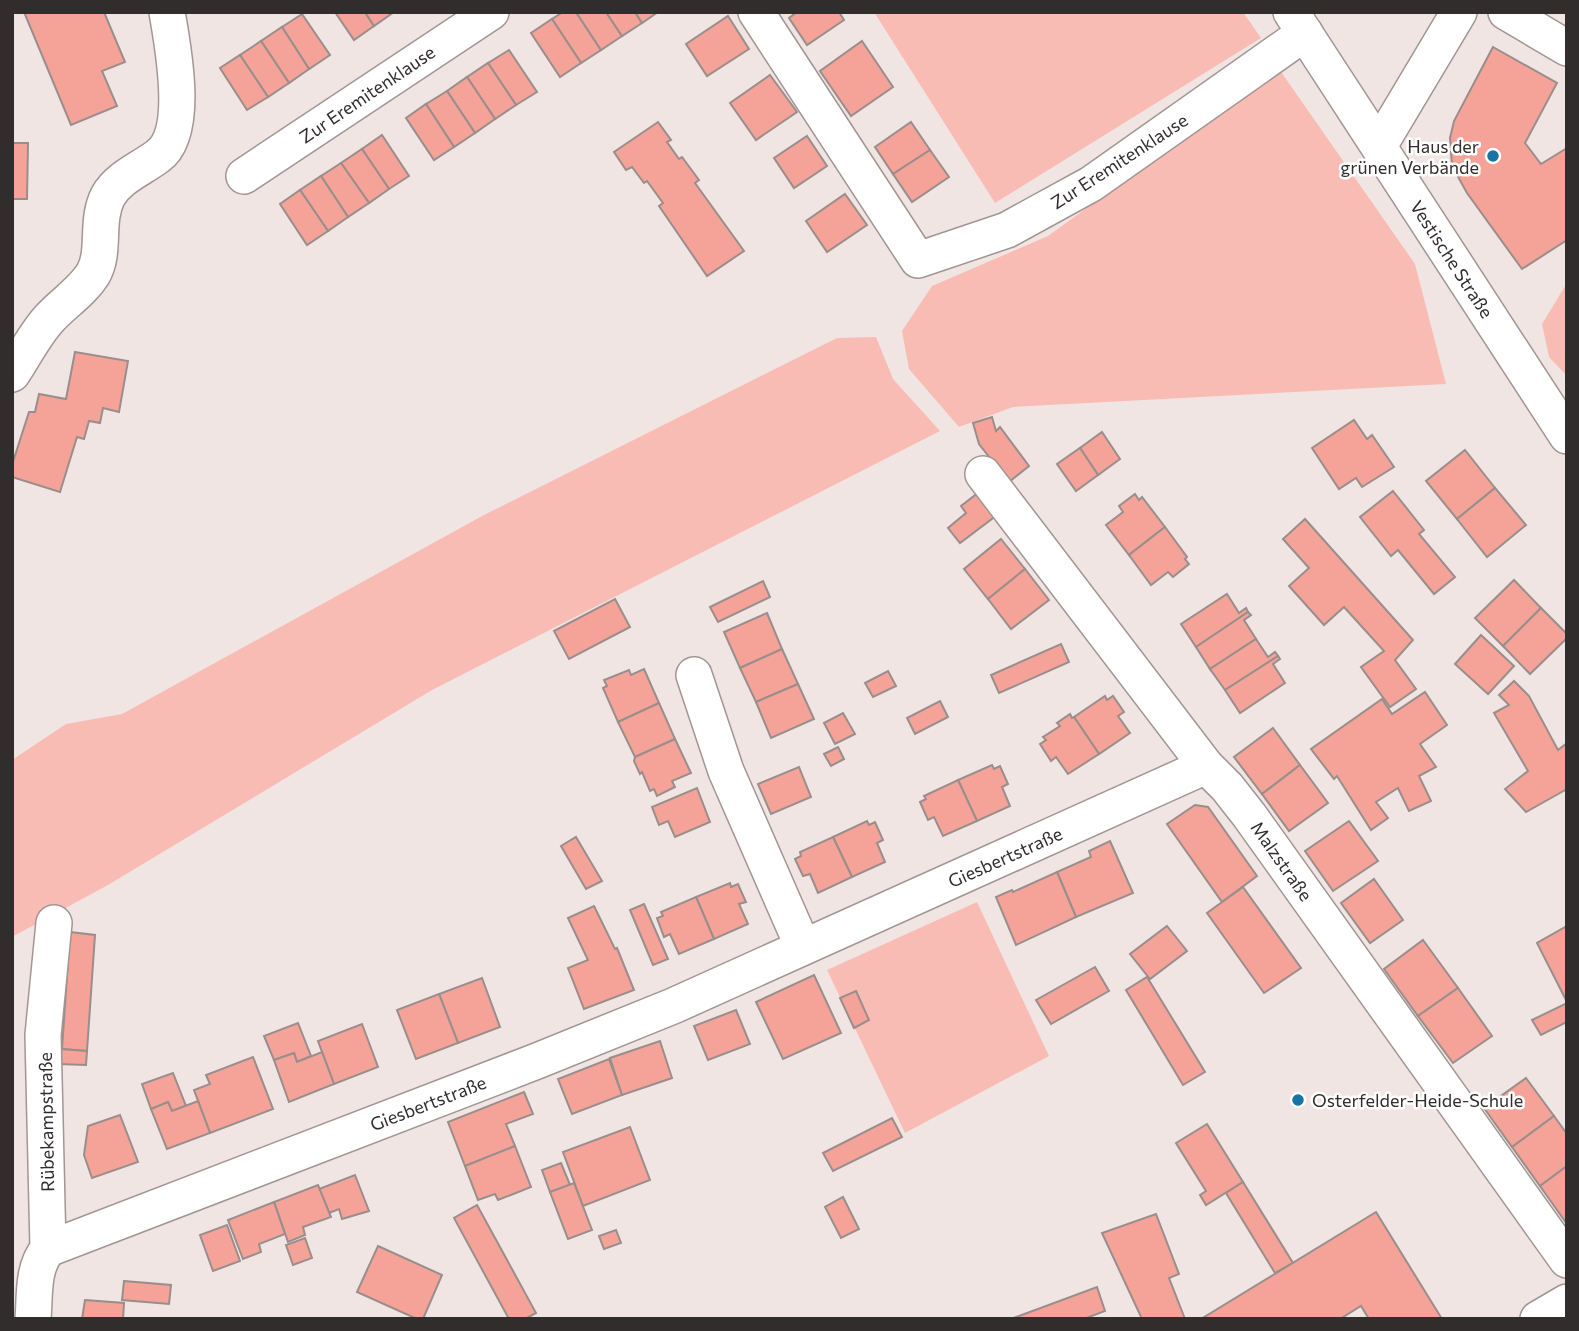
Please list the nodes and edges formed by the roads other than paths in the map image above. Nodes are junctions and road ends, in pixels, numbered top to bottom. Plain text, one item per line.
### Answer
1 (167, 12) edge
2 (491, 12) edge
3 (756, 12) edge
4 (1459, 12) edge
5 (1506, 12) edge
6 (1298, 23) edge
7 (1567, 48) edge
8 (1379, 146) junction
9 (244, 176) dead end
10 (12, 374) edge
11 (1567, 436) edge
12 (983, 474) dead end
13 (694, 675) dead end
14 (1206, 766) junction
15 (54, 923) dead end
16 (803, 947) junction
17 (48, 1249) junction
18 (1567, 1261) edge
19 (1567, 1301) edge
20 (33, 1319) edge
21 (1538, 1319) edge

1 - 10 street
2 - 9 street, Zur Eremitenklause
3 - 6 street, Zur Eremitenklause
4 - 8 street
5 - 7 street
6 - 8 street, Vestische Straße
8 - 11 street, Vestische Straße
12 - 14 street, Malzstraße
13 - 16 street
14 - 16 street, Giesbertstraße
14 - 18 street, Malzstraße
15 - 17 street, Rübekampstraße
16 - 17 street, Giesbertstraße
17 - 20 street, Rübekampstraße
19 - 21 street

